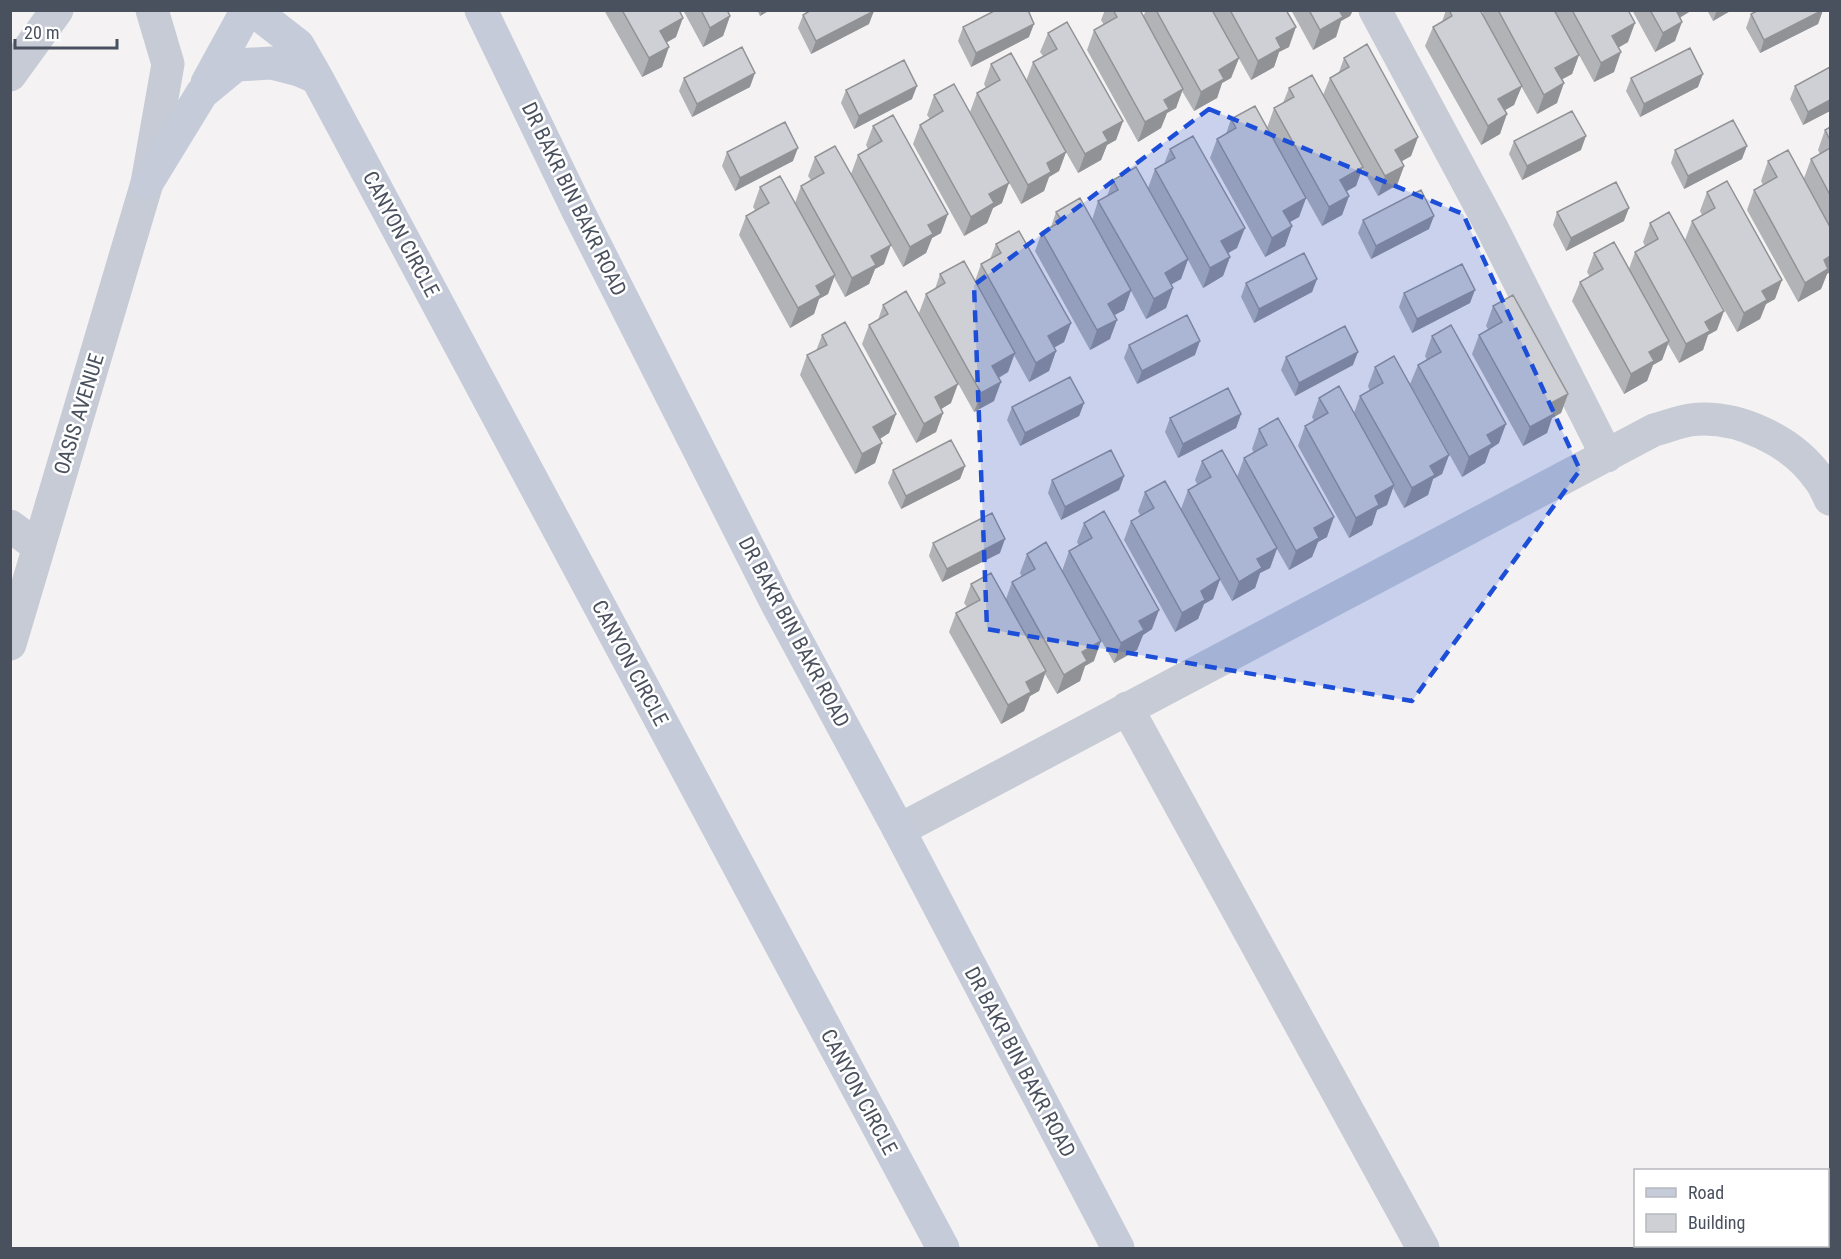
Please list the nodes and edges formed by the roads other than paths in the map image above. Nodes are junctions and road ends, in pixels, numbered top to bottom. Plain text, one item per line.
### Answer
1 (57, 10) edge
2 (152, 10) edge
3 (248, 10) edge
4 (253, 10) edge
5 (481, 10) edge
6 (1375, 10) edge
7 (10, 75) edge
8 (317, 78) junction
9 (202, 93) junction
10 (147, 183) junction
11 (1607, 456) junction
12 (1830, 499) edge
13 (10, 526) edge
14 (39, 547) junction
15 (10, 644) edge
16 (1127, 708) junction
17 (899, 830) junction
18 (943, 1248) edge
19 (1118, 1248) edge
20 (1423, 1248) edge

1 - 7 street
2 - 10 street, OASIS AVENUE
3 - 9 main road
4 - 8 main road, CANYON CIRCLE
5 - 17 main road, DR BAKR BIN BAKR ROAD
6 - 11 street
8 - 9 main road, OASIS AVENUE
8 - 18 main road, CANYON CIRCLE
9 - 10 main road, OASIS AVENUE
10 - 14 street, OASIS AVENUE
11 - 12 street
11 - 16 street
13 - 14 street
14 - 15 street, OASIS AVENUE
16 - 17 street
16 - 20 street
17 - 19 main road, DR BAKR BIN BAKR ROAD

